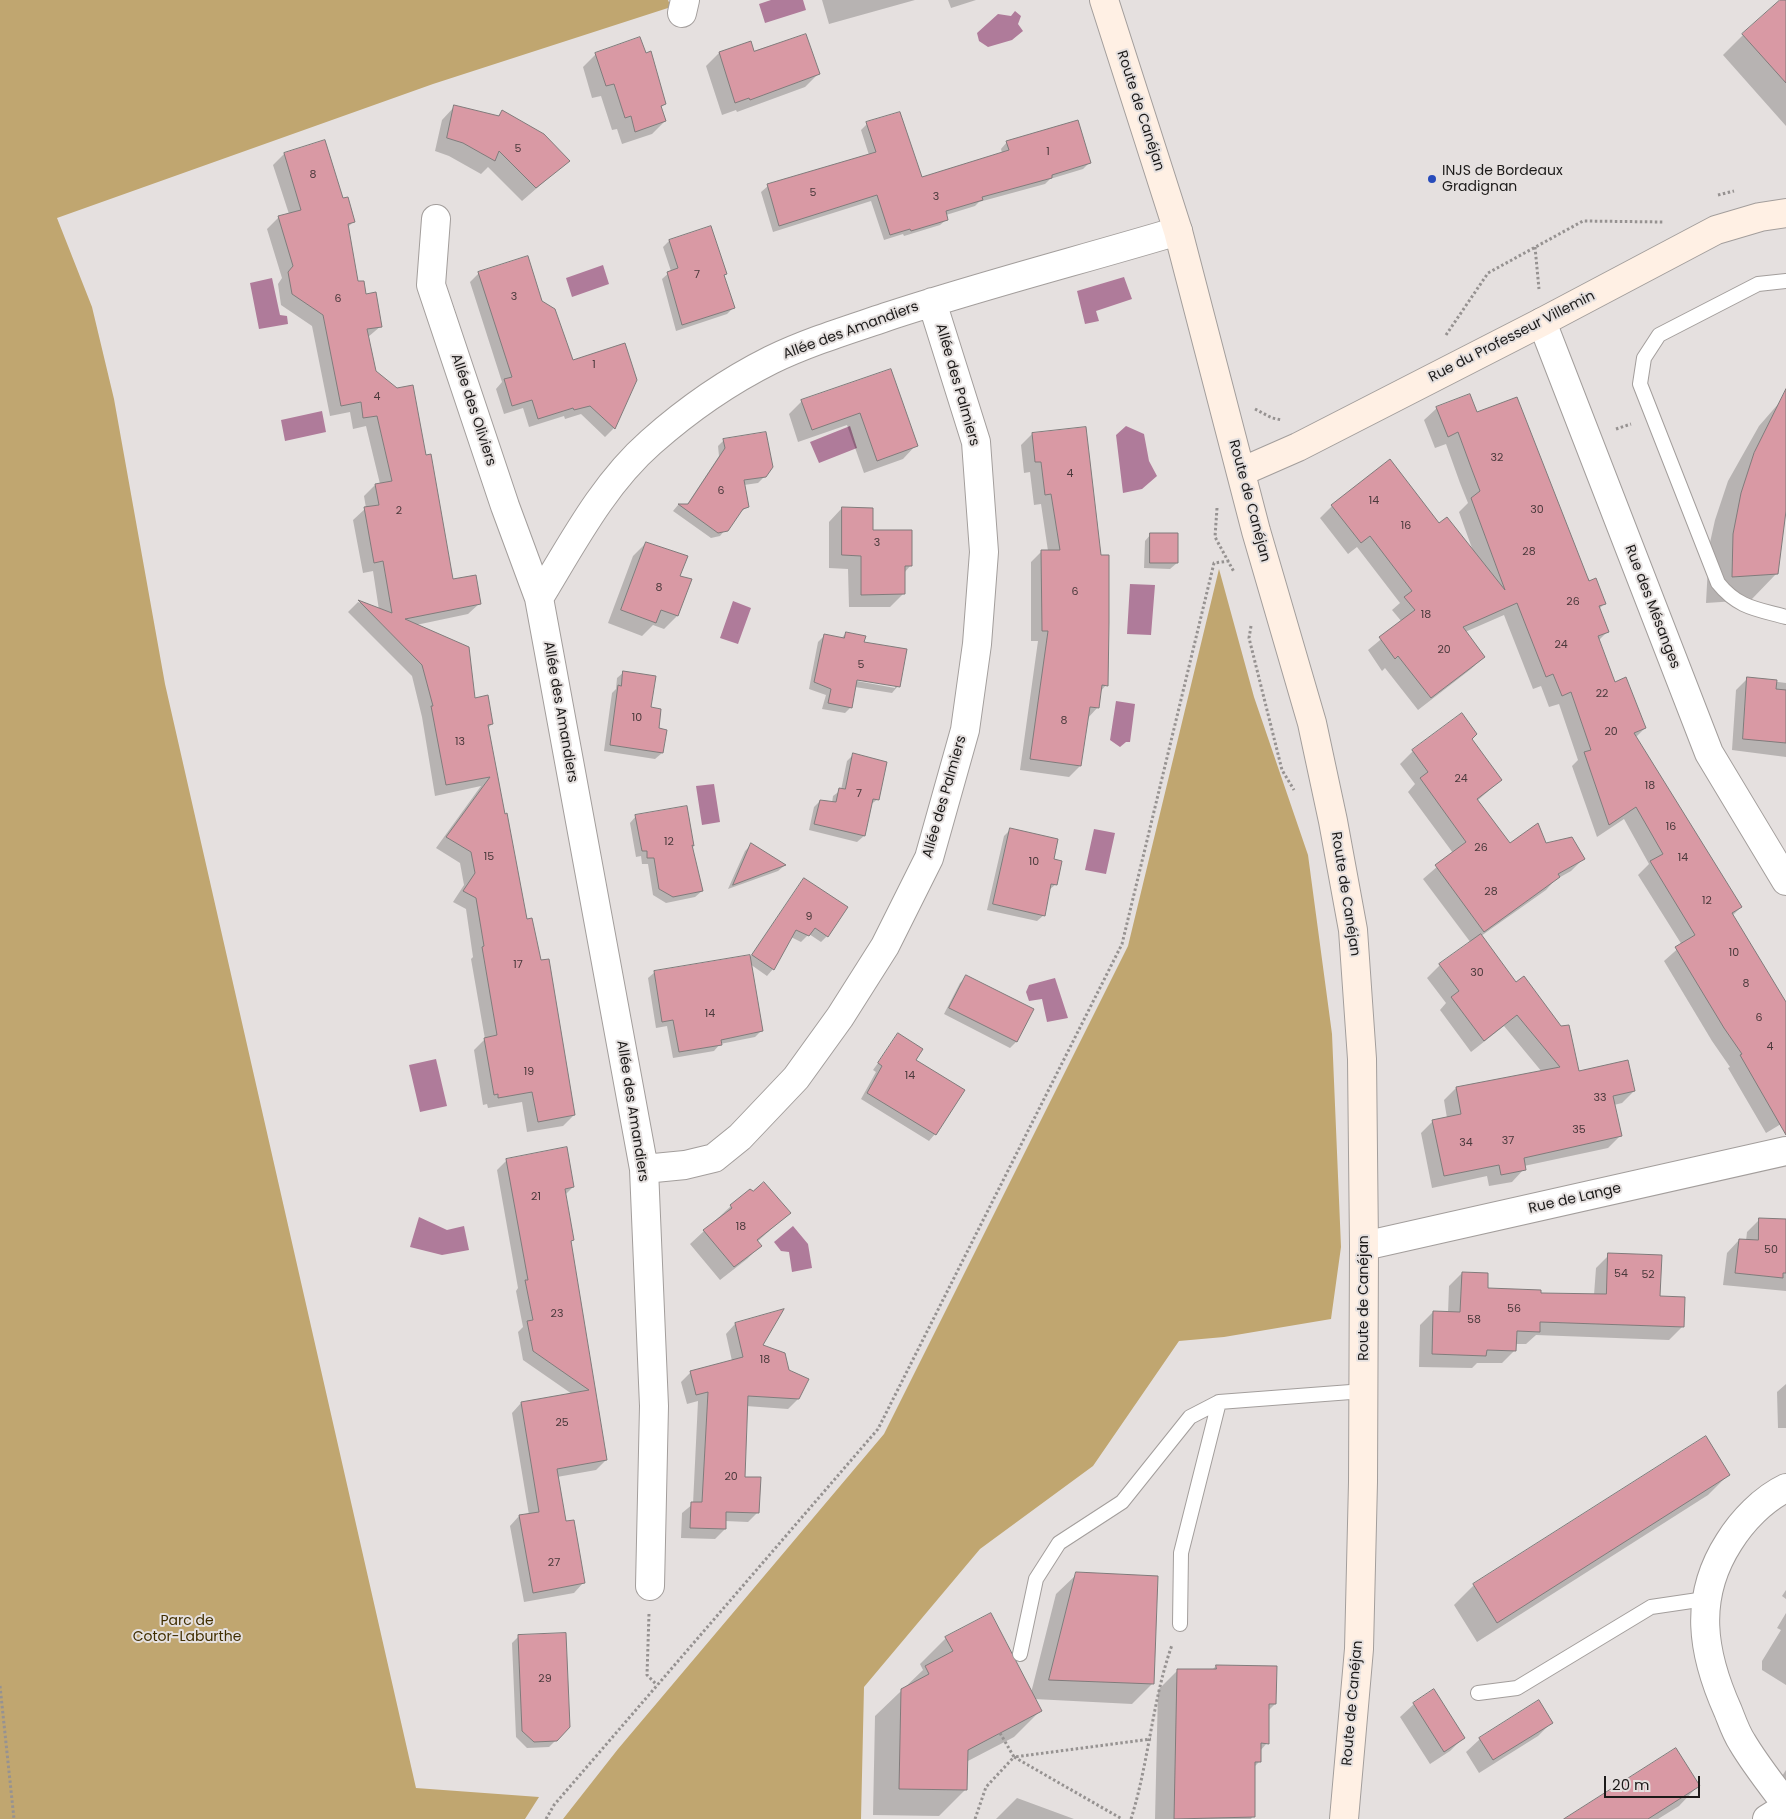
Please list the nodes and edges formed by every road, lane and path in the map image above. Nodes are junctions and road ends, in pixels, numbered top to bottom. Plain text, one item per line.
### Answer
1 (1104, 0) edge
2 (1736, 191) dead end
3 (1711, 199) dead end
4 (1786, 212) edge
5 (1671, 218) dead end
6 (436, 219) dead end
7 (1178, 231) junction
8 (1535, 247) junction
9 (1786, 281) edge
10 (932, 302) junction
11 (1542, 322) junction
12 (1445, 338) dead end
13 (1248, 405) dead end
14 (1653, 416) junction
15 (1285, 420) dead end
16 (1587, 440) junction
17 (1242, 472) junction
18 (1217, 507) dead end
19 (1256, 531) junction
20 (1229, 562) junction
21 (1237, 577) dead end
22 (539, 598) junction
23 (1786, 617) edge
24 (1251, 623) dead end
25 (1297, 795) dead end
26 (1774, 847) edge
27 (1786, 880) edge
28 (1786, 1152) edge
29 (644, 1169) junction
30 (1364, 1246) junction
31 (1364, 1391) junction
32 (1219, 1402) junction
33 (1786, 1488) edge
34 (650, 1586) joint
35 (1705, 1599) junction
36 (1180, 1624) joint
37 (1020, 1654) dead end
38 (657, 1685) junction
39 (0, 1686) edge
40 (1478, 1693) dead end
41 (1000, 1733) dead end
42 (1151, 1739) junction
43 (1014, 1757) junction
44 (1786, 1805) edge
45 (14, 1819) edge
46 (546, 1819) edge
47 (975, 1819) edge
48 (1122, 1819) edge
49 (1131, 1819) edge
50 (1344, 1819) edge
51 (1767, 1819) edge

1 - 7 street, Route de Canéjan
2 - 3 path
4 - 11 street, Rue du Professeur Villemin
5 - 8 path
6 - 22 street, Allée des Oliviers
7 - 10 street, Allée des Amandiers
7 - 17 street, Route de Canéjan
8 - 11 path
8 - 12 path
9 - 14 lane
10 - 22 street, Allée des Amandiers
10 - 29 street, Allée des Palmiers
11 - 16 street, Rue des Mésanges
11 - 17 street, Rue du Professeur Villemin
13 - 15 path
14 - 16 path
14 - 23 lane
16 - 26 street, Rue des Mésanges
17 - 19 street, Route de Canéjan
18 - 20 path
19 - 20 path
19 - 30 street, Route de Canéjan
20 - 21 path
20 - 38 path
22 - 29 street, Allée des Amandiers
24 - 25 path
26 - 27 street, Rue des Mésanges
28 - 30 street, Rue de Lange
29 - 34 street, Allée des Amandiers
30 - 31 street, Route de Canéjan
31 - 32 lane
31 - 50 street, Route de Canéjan
32 - 36 lane
32 - 37 lane
33 - 35 street
34 - 38 path
35 - 40 lane
35 - 44 street
36 - 42 path
38 - 46 path
39 - 45 path
41 - 43 path
42 - 43 path
42 - 49 path
43 - 47 path
43 - 48 path
44 - 51 street

